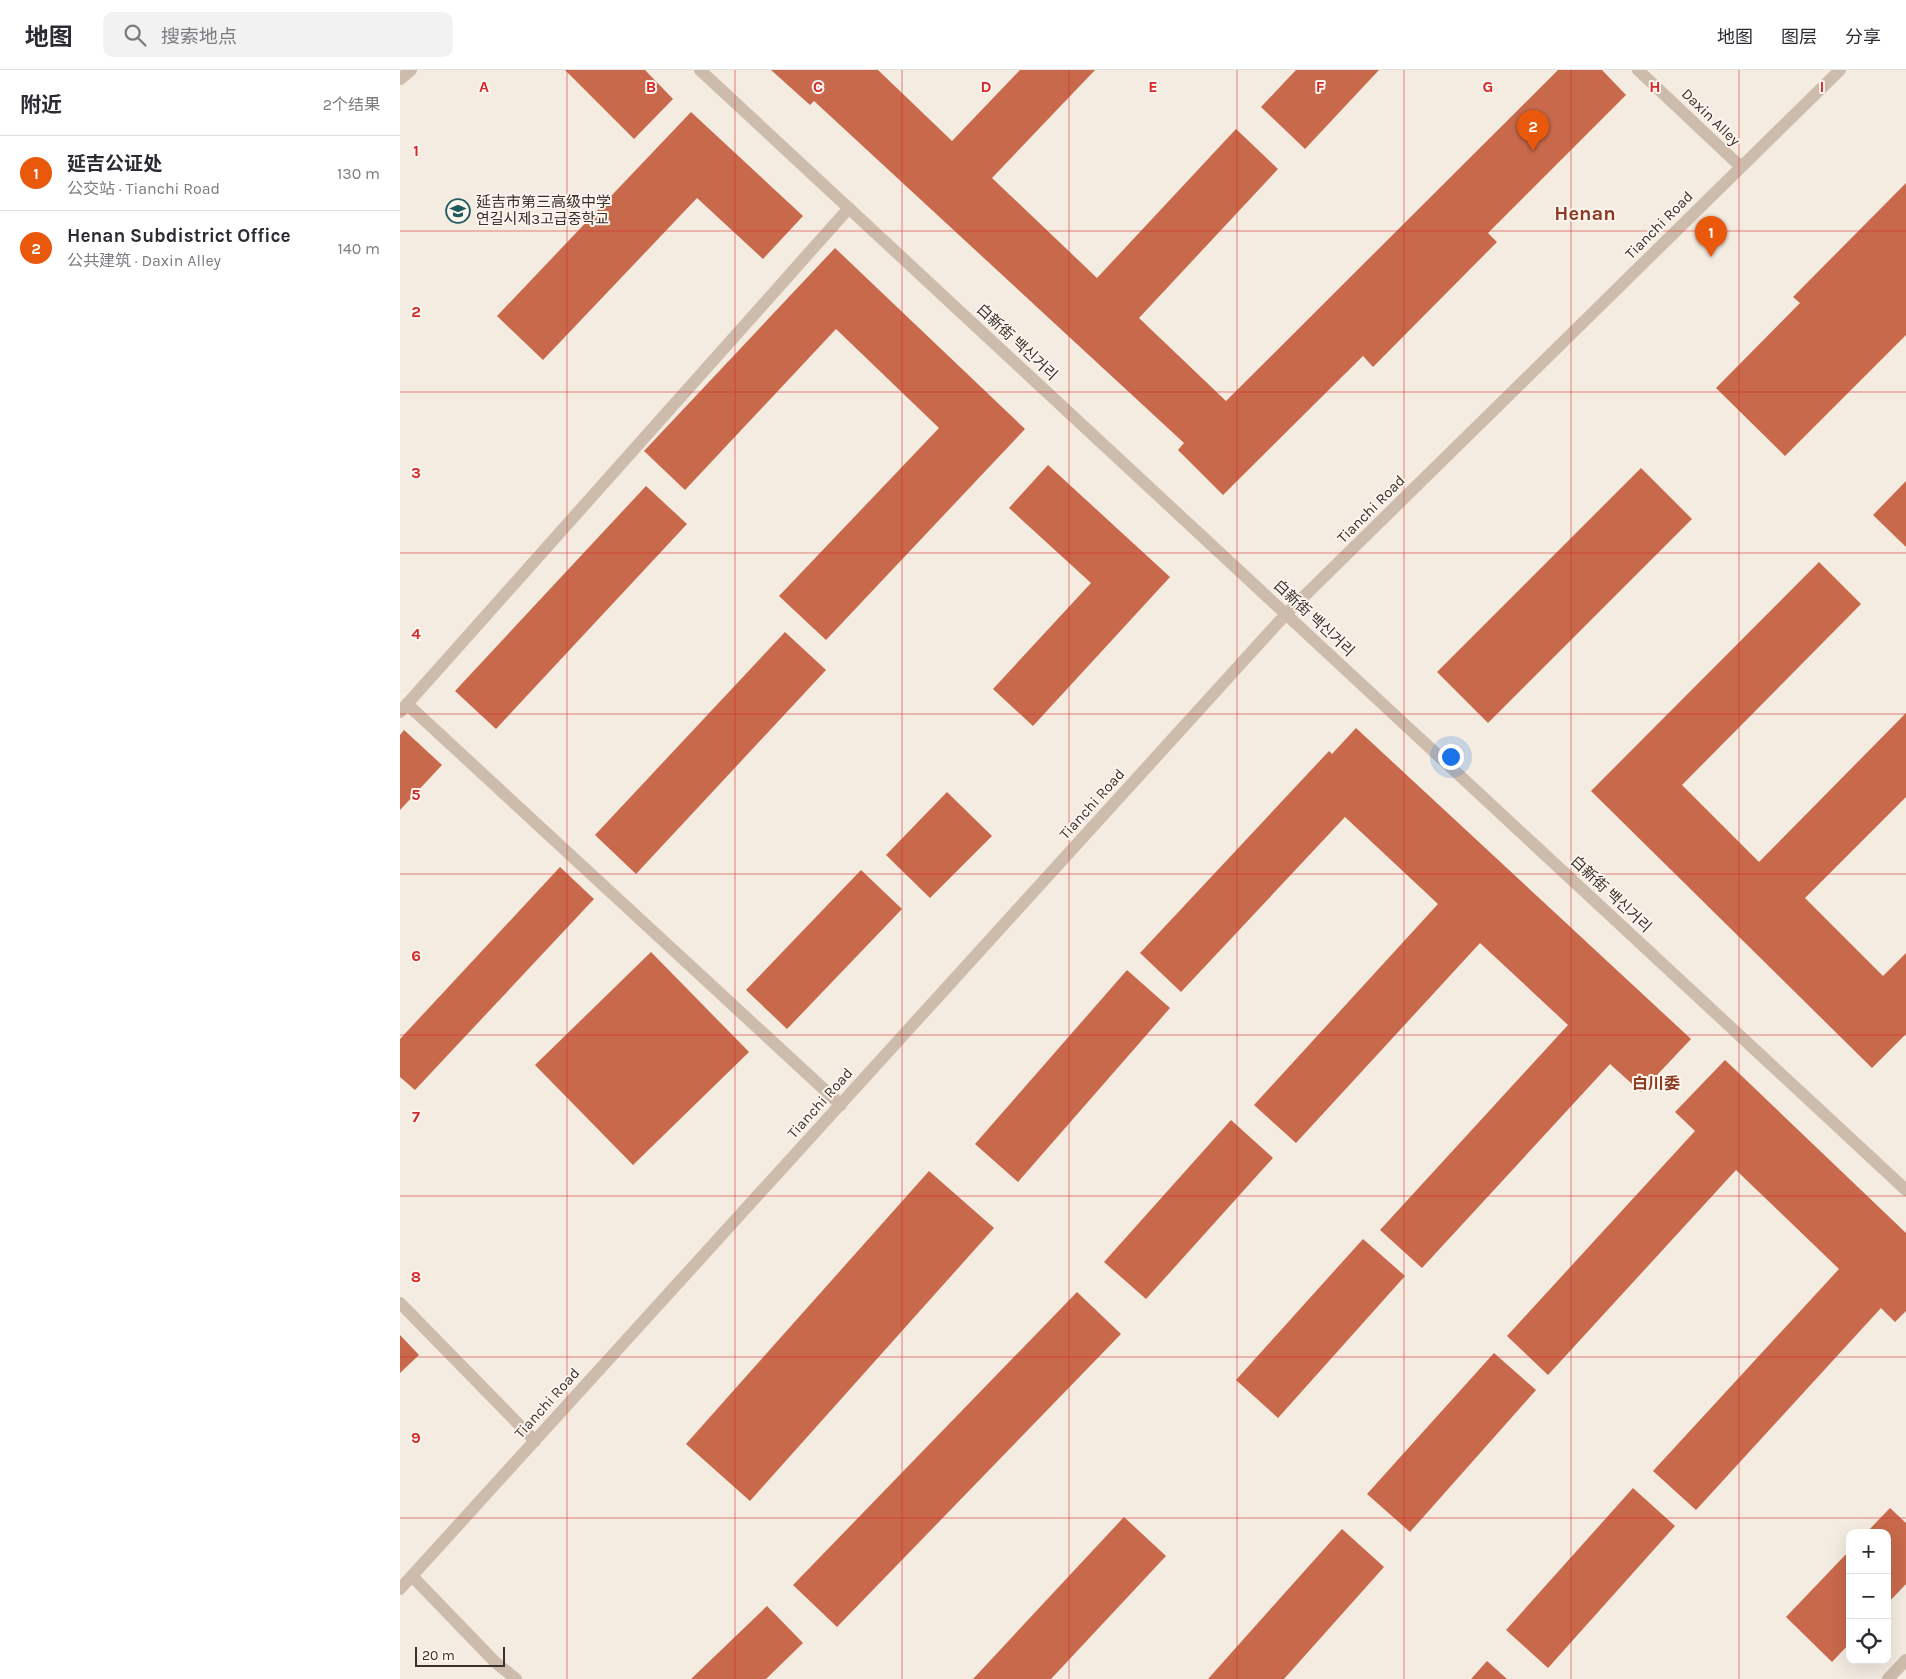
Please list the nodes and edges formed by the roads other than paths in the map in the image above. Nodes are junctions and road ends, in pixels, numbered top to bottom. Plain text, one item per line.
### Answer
1 (411, 70) edge
2 (700, 70) edge
3 (1638, 70) edge
4 (1840, 70) edge
5 (400, 79) edge
6 (1740, 168) junction
7 (849, 208) junction
8 (1286, 614) junction
9 (403, 708) edge
10 (841, 1104) junction
11 (1906, 1190) edge
12 (400, 1303) edge
13 (535, 1441) junction
14 (412, 1576) junction
15 (400, 1590) edge
16 (1906, 1660) edge
17 (516, 1679) edge
18 (1888, 1679) edge

1 - 5 street
2 - 7 street, 白新街 백신거리
3 - 6 street, Daxin Alley
4 - 6 street, Tianchi Road
6 - 8 street, Tianchi Road
7 - 8 street, 白新街 백신거리
7 - 9 street
8 - 10 street, Tianchi Road
8 - 11 street, 白新街 백신거리
9 - 10 street
10 - 13 street, Tianchi Road
12 - 13 street
13 - 14 street, Tianchi Road
14 - 15 street, Tianchi Road
14 - 17 street
16 - 18 street

